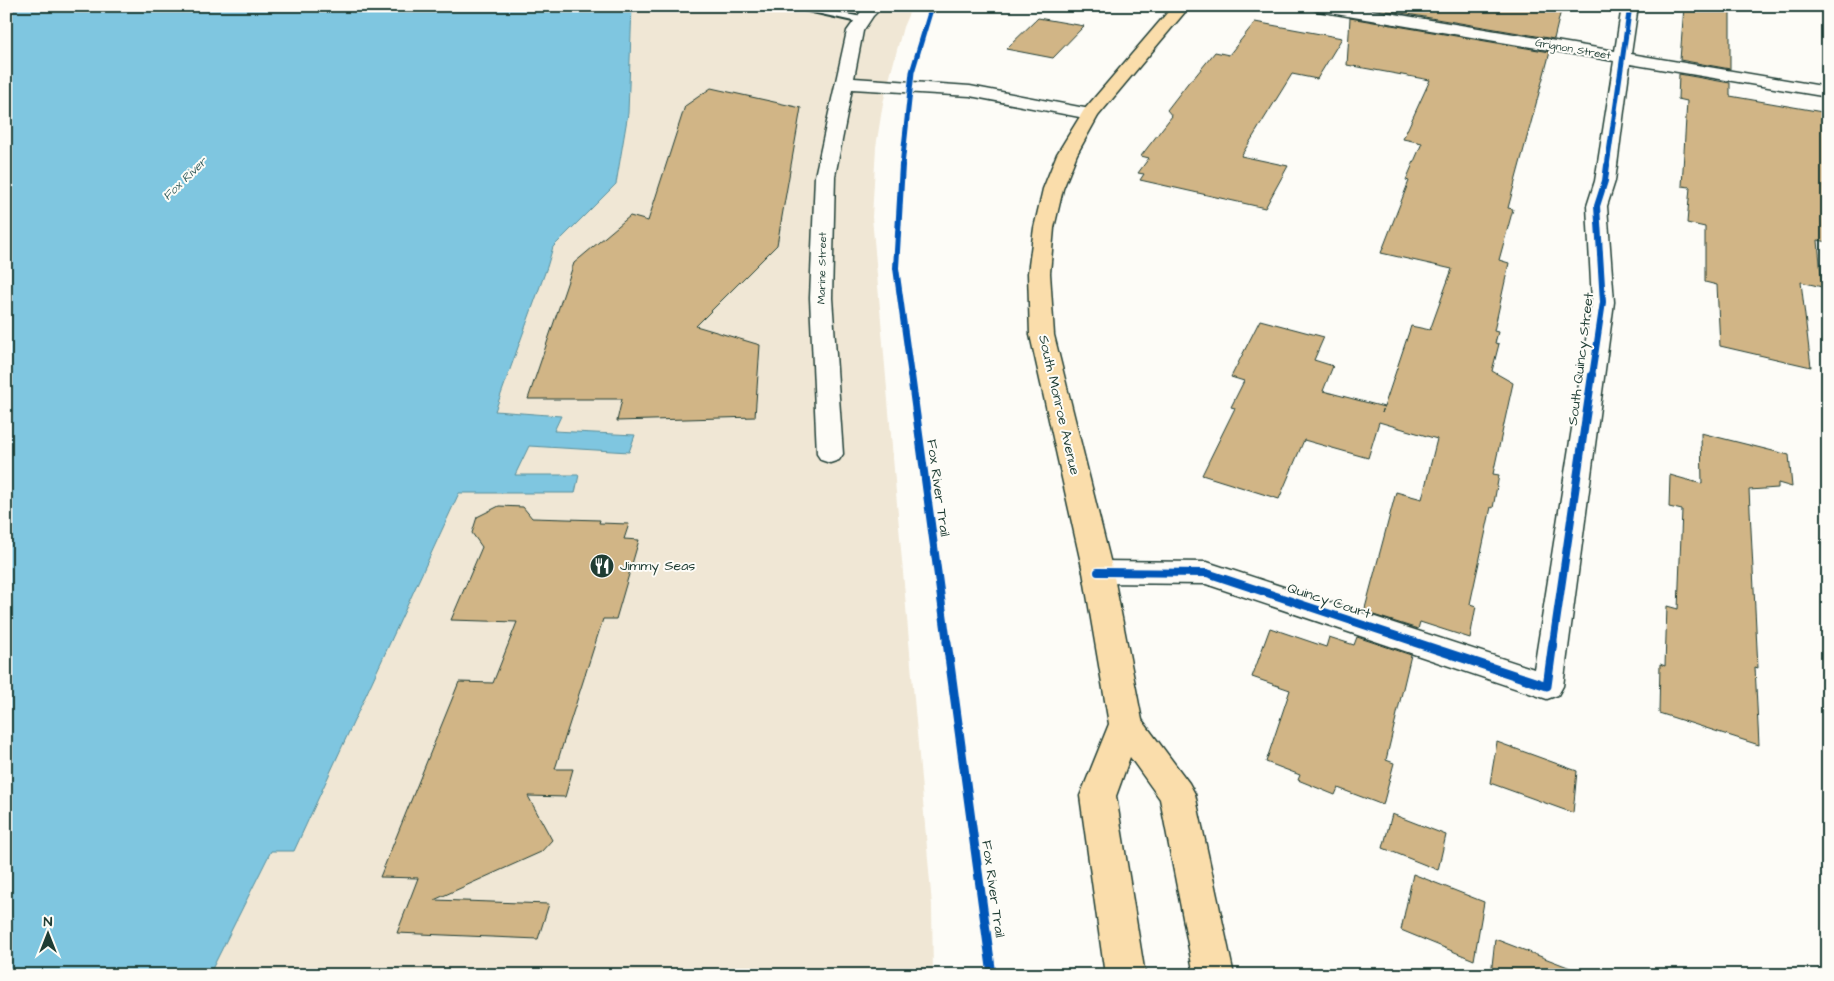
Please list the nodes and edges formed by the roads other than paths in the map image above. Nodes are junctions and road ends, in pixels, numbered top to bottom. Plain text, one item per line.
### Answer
1 (789, 6) edge
2 (1182, 6) edge
3 (1318, 6) edge
4 (1630, 6) edge
5 (869, 13) edge
6 (1623, 58) junction
7 (846, 83) junction
8 (1828, 92) edge
9 (1090, 114) junction
10 (830, 454) dead end
11 (1098, 572) junction
12 (1547, 686) joint
13 (1126, 724) junction
14 (1125, 975) edge
15 (1214, 975) edge

1 - 5 lane
2 - 9 main road, South Monroe Avenue
3 - 6 street, Grignon Street
4 - 6 street, South Quincy Street
5 - 7 street, Marine Street
6 - 8 street, Grignon Street
6 - 12 street, South Quincy Street
7 - 9 street
7 - 10 street, Marine Street
9 - 11 main road, South Monroe Avenue
11 - 12 street, Quincy Court
11 - 13 main road, South Monroe Avenue
13 - 14 main road
13 - 15 main road, South Monroe Avenue

